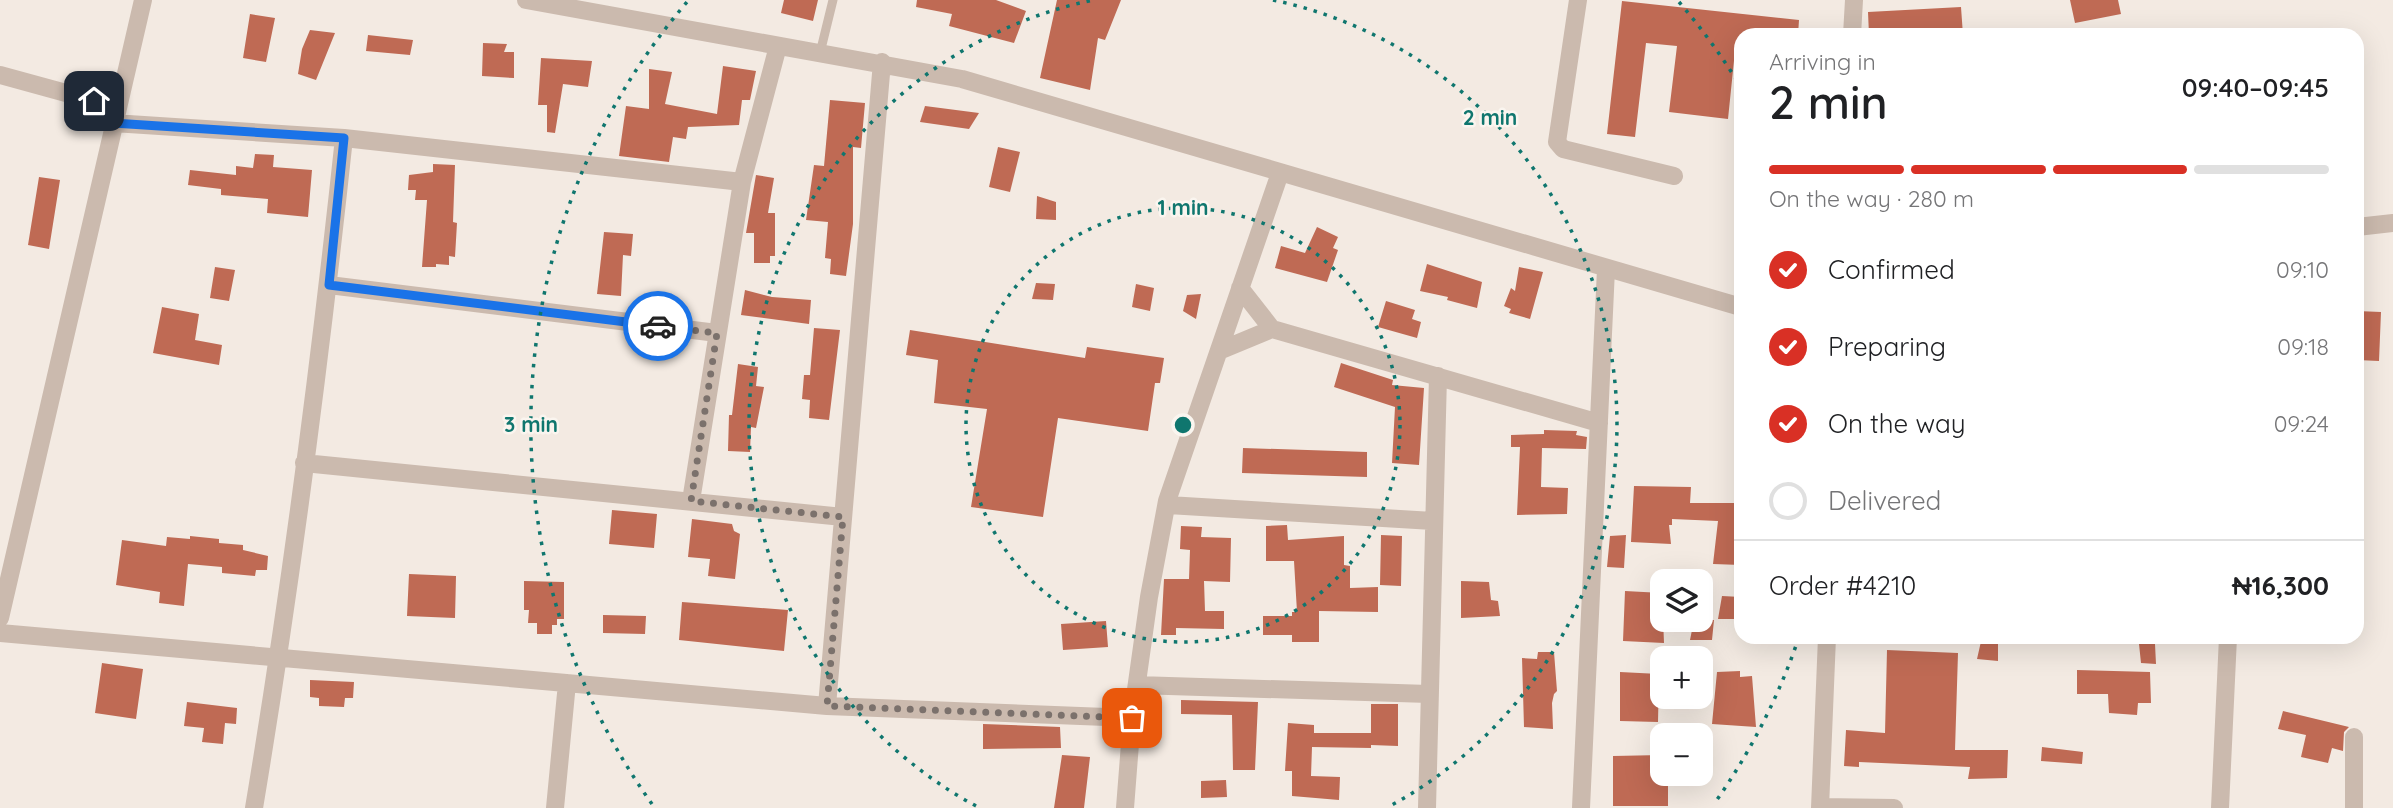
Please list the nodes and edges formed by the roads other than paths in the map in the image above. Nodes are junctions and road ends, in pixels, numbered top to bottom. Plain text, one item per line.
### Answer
1 (143, 0) edge
2 (526, 0) edge
3 (833, 0) edge
4 (1578, 0) edge
5 (1854, 0) edge
6 (1852, 28) edge
7 (778, 46) junction
8 (820, 53) junction
9 (882, 62) junction
10 (0, 75) edge
11 (115, 115) junction
12 (344, 138) junction
13 (1280, 173) junction
14 (1674, 176) dead end
15 (742, 182) junction
16 (2393, 223) edge
17 (2364, 226) edge
18 (1606, 269) junction
19 (329, 285) junction
20 (1240, 288) junction
21 (1734, 305) edge
22 (1272, 329) junction
23 (717, 333) junction
24 (1219, 352) junction
25 (1438, 376) junction
26 (1599, 423) junction
27 (304, 463) junction
28 (691, 501) junction
29 (1168, 505) junction
30 (843, 517) junction
31 (1433, 521) junction
32 (0, 618) edge
33 (0, 634) edge
34 (1827, 644) edge
35 (2228, 644) edge
36 (279, 658) junction
37 (567, 683) junction
38 (1137, 685) junction
39 (1429, 694) junction
40 (827, 706) junction
41 (1132, 718) junction
42 (2354, 737) dead end
43 (1820, 807) edge
44 (254, 808) edge
45 (555, 808) edge
46 (1125, 808) edge
47 (1427, 808) edge
48 (1581, 808) edge
49 (1894, 808) edge
50 (2220, 808) edge
51 (2354, 808) edge

1 - 11 street
2 - 7 street
3 - 8 lane
4 - 14 street
5 - 6 street
7 - 8 street
7 - 15 street
8 - 9 street
9 - 13 street
9 - 30 street
10 - 11 street
11 - 12 street
11 - 32 street
12 - 15 street
12 - 19 street
13 - 18 street
13 - 20 street
15 - 23 street
16 - 17 street
18 - 21 street
18 - 26 street
19 - 23 street
19 - 27 street
20 - 22 street
20 - 24 street
22 - 24 street
22 - 25 street
23 - 28 street
24 - 29 street
25 - 26 street
25 - 31 street
26 - 48 street
27 - 28 street
27 - 36 street
28 - 30 street
29 - 31 street
29 - 38 street
30 - 40 street
31 - 39 street
33 - 36 street
34 - 43 street
35 - 50 street
36 - 37 street
36 - 44 street
37 - 40 street
37 - 45 street
38 - 39 street
38 - 41 street
39 - 47 street
40 - 41 street
41 - 46 street
42 - 51 street
43 - 49 street

